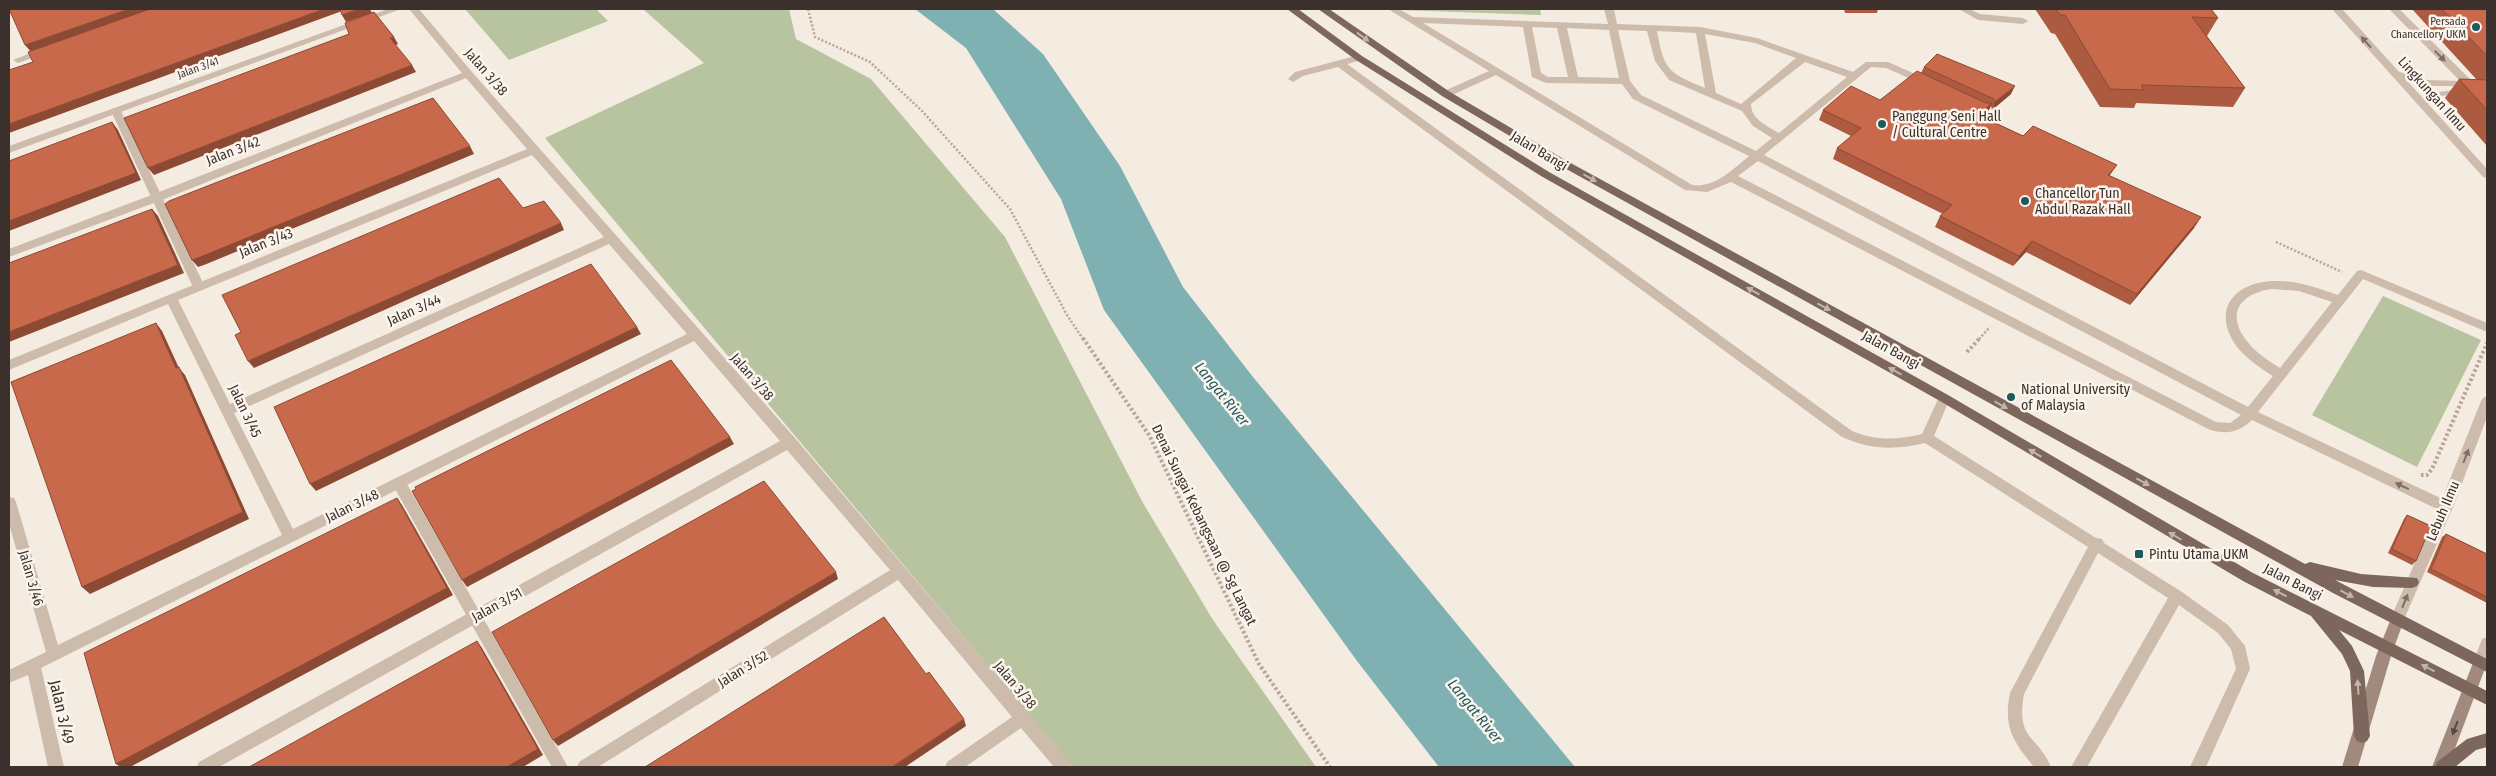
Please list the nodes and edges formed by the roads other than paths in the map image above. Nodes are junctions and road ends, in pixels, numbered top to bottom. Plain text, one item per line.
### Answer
1 (396, 9) edge
2 (414, 9) edge
3 (1292, 9) edge
4 (1323, 9) edge
5 (1393, 9) edge
6 (1609, 9) edge
7 (1964, 9) edge
8 (2017, 9) edge
9 (2337, 9) edge
10 (2394, 9) edge
11 (1410, 20) junction
12 (1527, 23) junction
13 (1561, 24) junction
14 (1612, 26) junction
15 (1651, 27) junction
16 (1700, 30) junction
17 (55, 47) edge
18 (1360, 58) junction
19 (1803, 58) junction
20 (18, 60) dead end
21 (1341, 64) junction
22 (1496, 72) junction
23 (468, 74) junction
24 (2396, 74) junction
25 (1854, 76) junction
26 (1293, 79) dead end
27 (1574, 81) junction
28 (1625, 81) junction
29 (2469, 84) junction
30 (1941, 90) edge
31 (1446, 94) junction
32 (1711, 94) junction
33 (2483, 94) edge
34 (2422, 104) junction
35 (2487, 104) edge
36 (1744, 109) junction
37 (116, 111) junction
38 (1779, 138) junction
39 (9, 150) edge
40 (534, 150) junction
41 (1756, 156) junction
42 (2487, 175) edge
43 (1731, 177) junction
44 (158, 197) junction
45 (612, 238) junction
46 (9, 253) edge
47 (199, 286) junction
48 (171, 298) junction
49 (2340, 300) junction
50 (2487, 328) edge
51 (696, 335) junction
52 (9, 365) edge
53 (2281, 375) junction
54 (1944, 398) junction
55 (2487, 401) edge
56 (228, 410) junction
57 (2250, 414) junction
58 (1928, 438) junction
59 (790, 442) junction
60 (399, 483) junction
61 (9, 502) edge
62 (2446, 507) junction
63 (290, 537) junction
64 (2097, 544) junction
65 (2293, 564) junction
66 (900, 570) junction
67 (2412, 582) junction
68 (2177, 596) junction
69 (2314, 610) junction
70 (476, 617) junction
71 (2397, 620) junction
72 (2487, 642) edge
73 (2385, 646) junction
74 (54, 655) junction
75 (2484, 664) edge
76 (33, 665) junction
77 (9, 677) edge
78 (2470, 690) junction
79 (2487, 698) edge
80 (1023, 718) junction
81 (2362, 736) junction
82 (2487, 740) edge
83 (56, 767) edge
84 (205, 767) edge
85 (560, 767) edge
86 (585, 767) edge
87 (953, 767) edge
88 (1064, 767) edge
89 (2043, 767) edge
90 (2080, 767) edge
91 (2198, 767) edge
92 (2350, 767) edge
93 (2442, 767) edge

1 - 37 street, Jalan 3/41
2 - 23 street, Jalan 3/38
3 - 18 main road, Jalan Bangi
4 -> 31 main road, Jalan Bangi
5 - 11 street
6 - 14 street
7 - 8 street
24 -> 9 street, Lingkungan Ilmu
10 -> 29 street
11 - 12 street
11 - 22 street
12 - 13 street
12 - 27 street
13 - 14 street
13 - 27 street
14 - 15 street
14 - 28 street
15 - 16 street
15 - 32 street
16 - 19 street
16 - 32 street
17 - 20 street
18 - 21 street
54 -> 18 main road, Jalan Bangi
19 - 25 street
19 - 36 street
21 - 26 street
21 - 58 street
22 - 31 street
22 - 43 street
23 - 40 street, Jalan 3/38
23 - 44 street, Jalan 3/42
24 - 29 street
24 - 34 street, Lingkungan Ilmu
25 - 30 street
25 - 38 street
27 - 28 street
28 - 41 street
29 - 33 street
31 -> 65 main road, Jalan Bangi
32 - 36 street
33 - 34 street
33 - 35 street
34 - 42 street, Lingkungan Ilmu
36 - 38 street
37 - 39 street, Jalan 3/41
37 - 44 street
38 - 41 street
40 - 45 street, Jalan 3/38
40 - 47 street, Jalan 3/43
41 - 43 street
41 - 57 street
43 - 57 street
44 - 46 street, Jalan 3/42
44 - 47 street
45 - 51 street, Jalan 3/38
45 - 56 street, Jalan 3/44
47 - 48 street, Jalan 3/43
48 - 52 street, Jalan 3/43
48 - 56 street, Jalan 3/45
49 - 50 street
49 - 53 street
49 - 53 street
51 - 59 street, Jalan 3/38
51 - 60 street, Jalan 3/48
53 - 57 street
54 - 58 street
69 -> 54 main road, Jalan Bangi
62 -> 55 street, Lebuh Ilmu
56 - 63 street, Jalan 3/45
62 -> 57 street
58 - 64 street
59 - 66 street, Jalan 3/38
59 - 70 street, Jalan 3/51
60 - 63 street, Jalan 3/48
60 - 70 street
61 - 74 street, Jalan 3/46
62 - 67 street, Lebuh Ilmu
63 - 74 street, Jalan 3/48
64 - 68 street
64 - 89 street
65 - 67 main road
65 -> 71 main road, Jalan Bangi
66 - 80 street, Jalan 3/38
66 - 86 street, Jalan 3/52
71 -> 67 street, Lebuh Ilmu
68 - 90 street
68 - 91 street
69 - 73 main road, Jalan Bangi
81 -> 69 main road
70 - 84 street, Jalan 3/51
70 - 85 street
71 - 73 main road
71 - 75 main road, Jalan Bangi
72 - 75 street
78 -> 73 main road, Jalan Bangi
73 - 81 main road
74 - 76 street, Jalan 3/48
75 - 78 main road
76 - 77 street, Jalan 3/48
76 - 83 street, Jalan 3/49
78 - 79 main road, Jalan Bangi
78 -> 93 main road
80 - 87 street
80 - 88 street, Jalan 3/38
81 - 92 main road
82 - 93 main road

